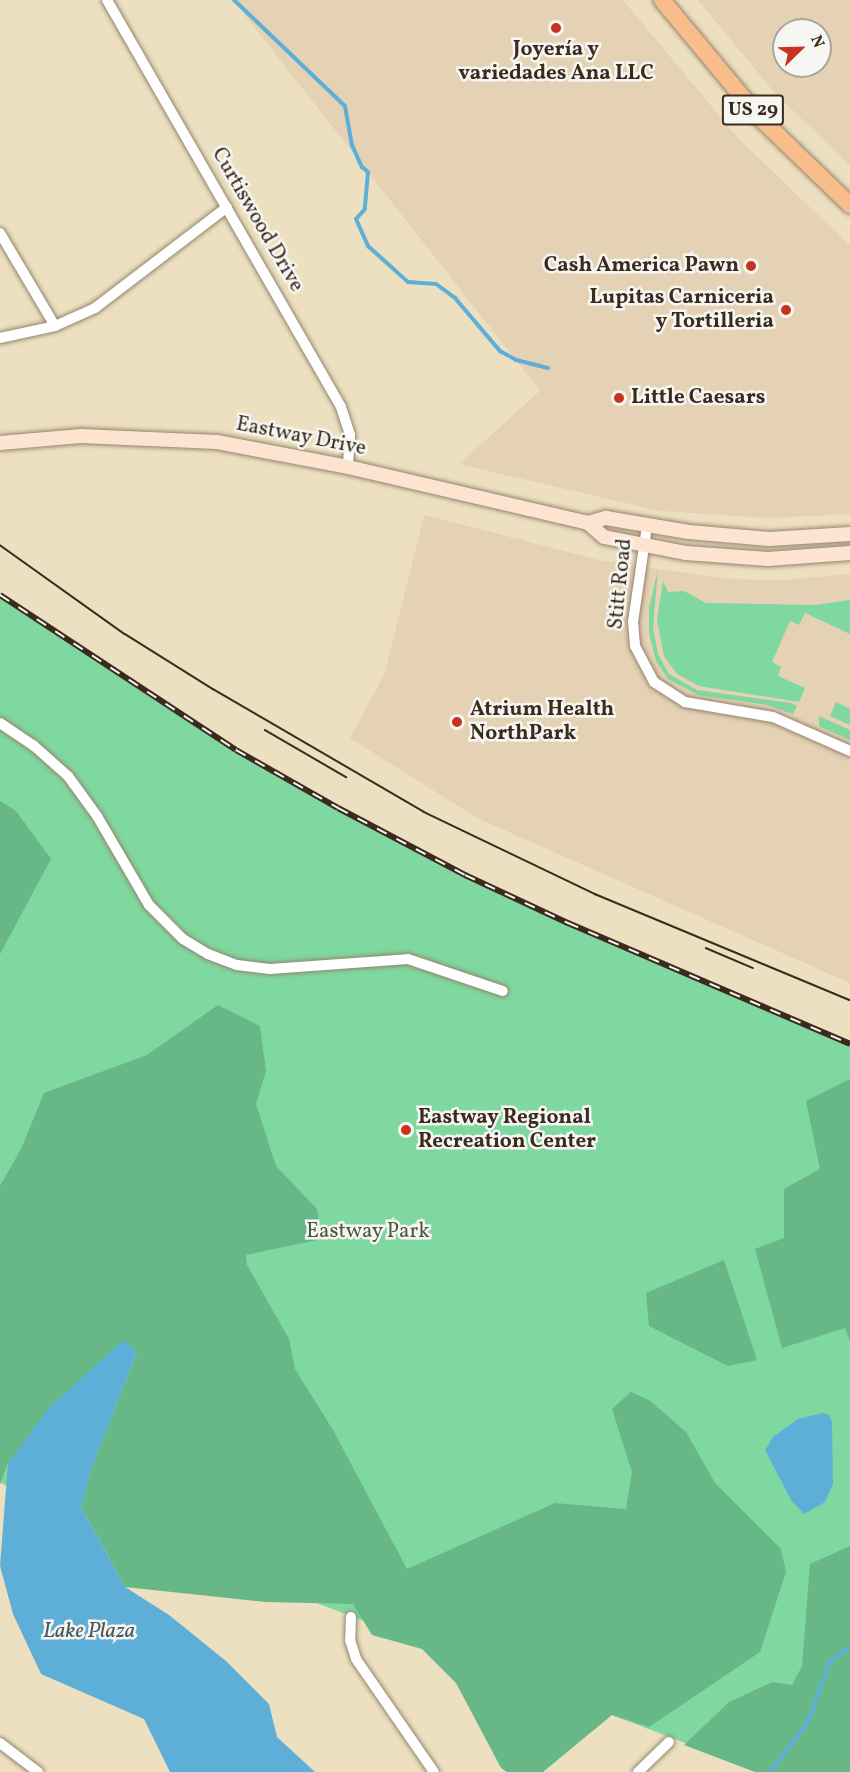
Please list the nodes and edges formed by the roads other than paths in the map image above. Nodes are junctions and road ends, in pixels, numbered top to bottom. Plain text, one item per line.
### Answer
1 (107, 0) edge
2 (662, 0) edge
3 (850, 205) edge
4 (227, 207) junction
5 (0, 233) edge
6 (55, 326) junction
7 (0, 338) edge
8 (0, 443) edge
9 (348, 467) junction
10 (588, 524) junction
11 (647, 526) junction
12 (850, 534) edge
13 (644, 545) junction
14 (850, 553) edge
15 (0, 723) edge
16 (850, 751) edge
17 (503, 991) dead end
18 (351, 1617) dead end
19 (669, 1742) dead end
20 (0, 1743) edge
21 (38, 1772) edge
22 (434, 1772) edge
23 (638, 1772) edge

1 - 4 street, Curtiswood Drive
2 - 3 main road, US 29
4 - 6 street
4 - 9 street, Curtiswood Drive
5 - 6 street
6 - 7 street
8 - 9 main road, Eastway Drive
9 - 10 main road, Eastway Drive
10 - 11 main road, Eastway Drive
10 - 13 main road, Eastway Drive
11 - 12 main road, Eastway Drive
11 - 13 street, Stitt Road
13 - 14 main road, Eastway Drive
13 - 16 street, Stitt Road
15 - 17 street
18 - 22 street
19 - 23 street
20 - 21 street

